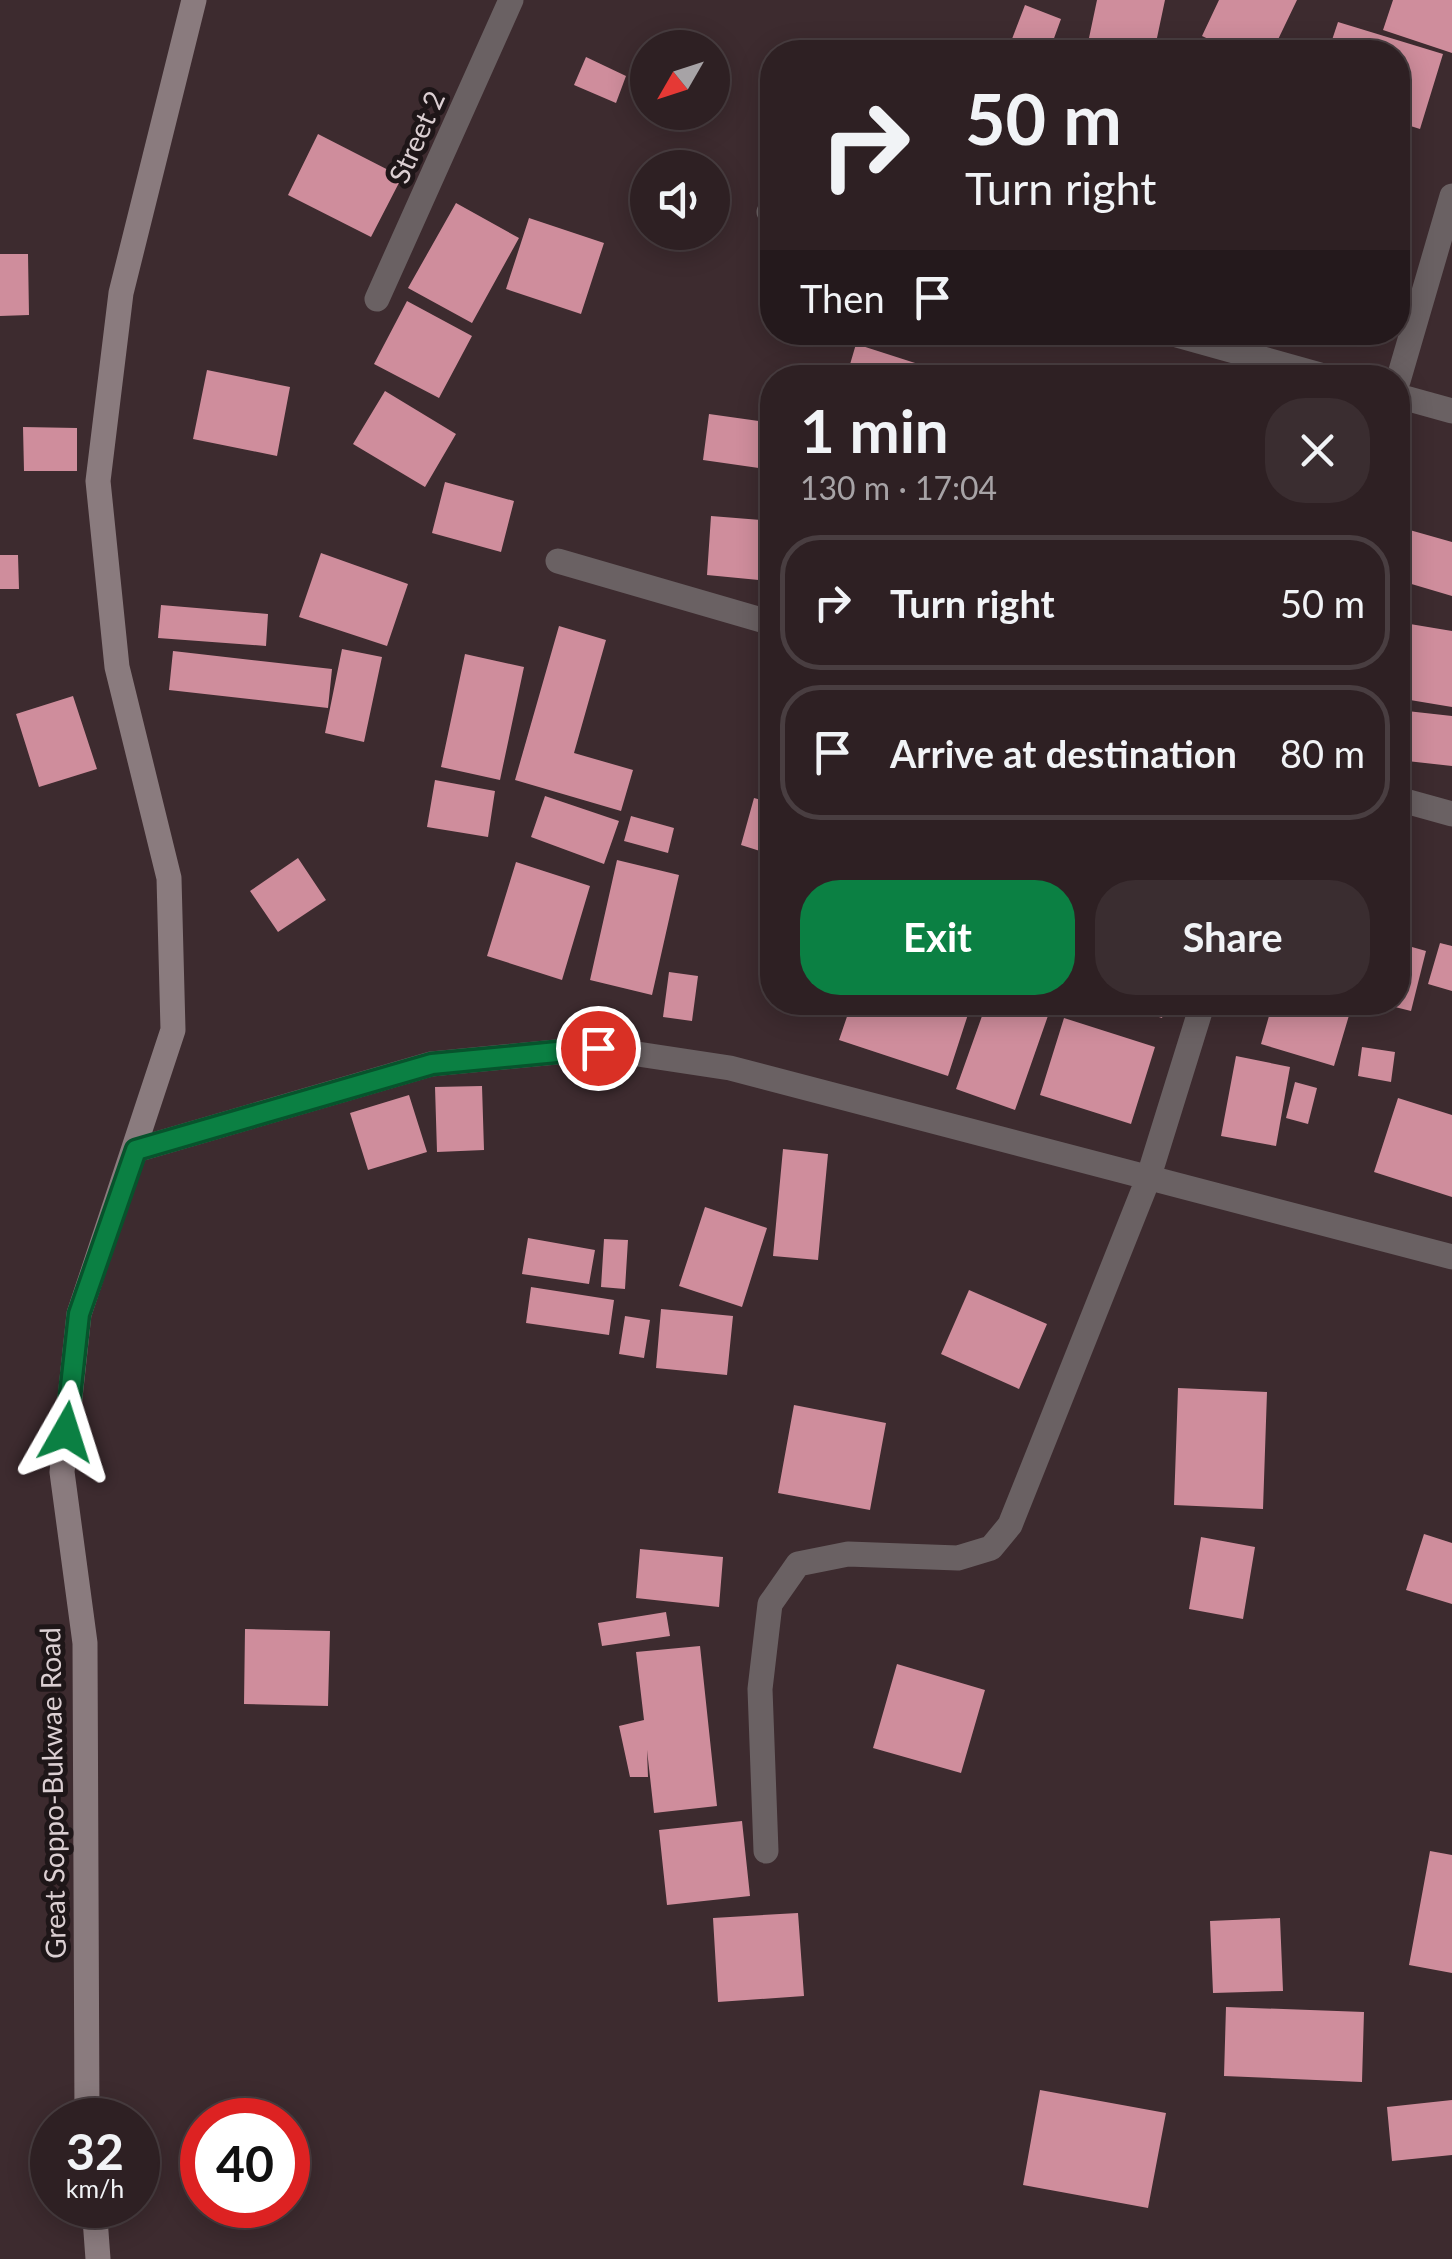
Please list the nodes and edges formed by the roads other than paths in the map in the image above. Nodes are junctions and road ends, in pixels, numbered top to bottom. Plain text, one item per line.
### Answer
1 (194, 0) edge
2 (512, 0) edge
3 (1452, 196) edge
4 (378, 298) dead end
5 (1410, 340) edge
6 (1213, 345) edge
7 (1284, 365) edge
8 (1410, 399) edge
9 (1452, 411) edge
10 (558, 561) dead end
11 (760, 620) edge
12 (1410, 802) edge
13 (1452, 814) edge
14 (1199, 1015) edge
15 (136, 1150) junction
16 (1148, 1179) junction
17 (1452, 1256) edge
18 (766, 1851) dead end
19 (87, 2098) edge
20 (96, 2228) edge
21 (98, 2259) edge

1 - 15 street, Great Soppo-Bukwae Road
2 - 4 street, Street 2
3 - 5 street
6 - 7 street
8 - 9 street
10 - 11 street
12 - 13 street
14 - 16 street
15 - 16 street
15 - 19 street, Great Soppo-Bukwae Road
16 - 17 street
16 - 18 street
20 - 21 street

